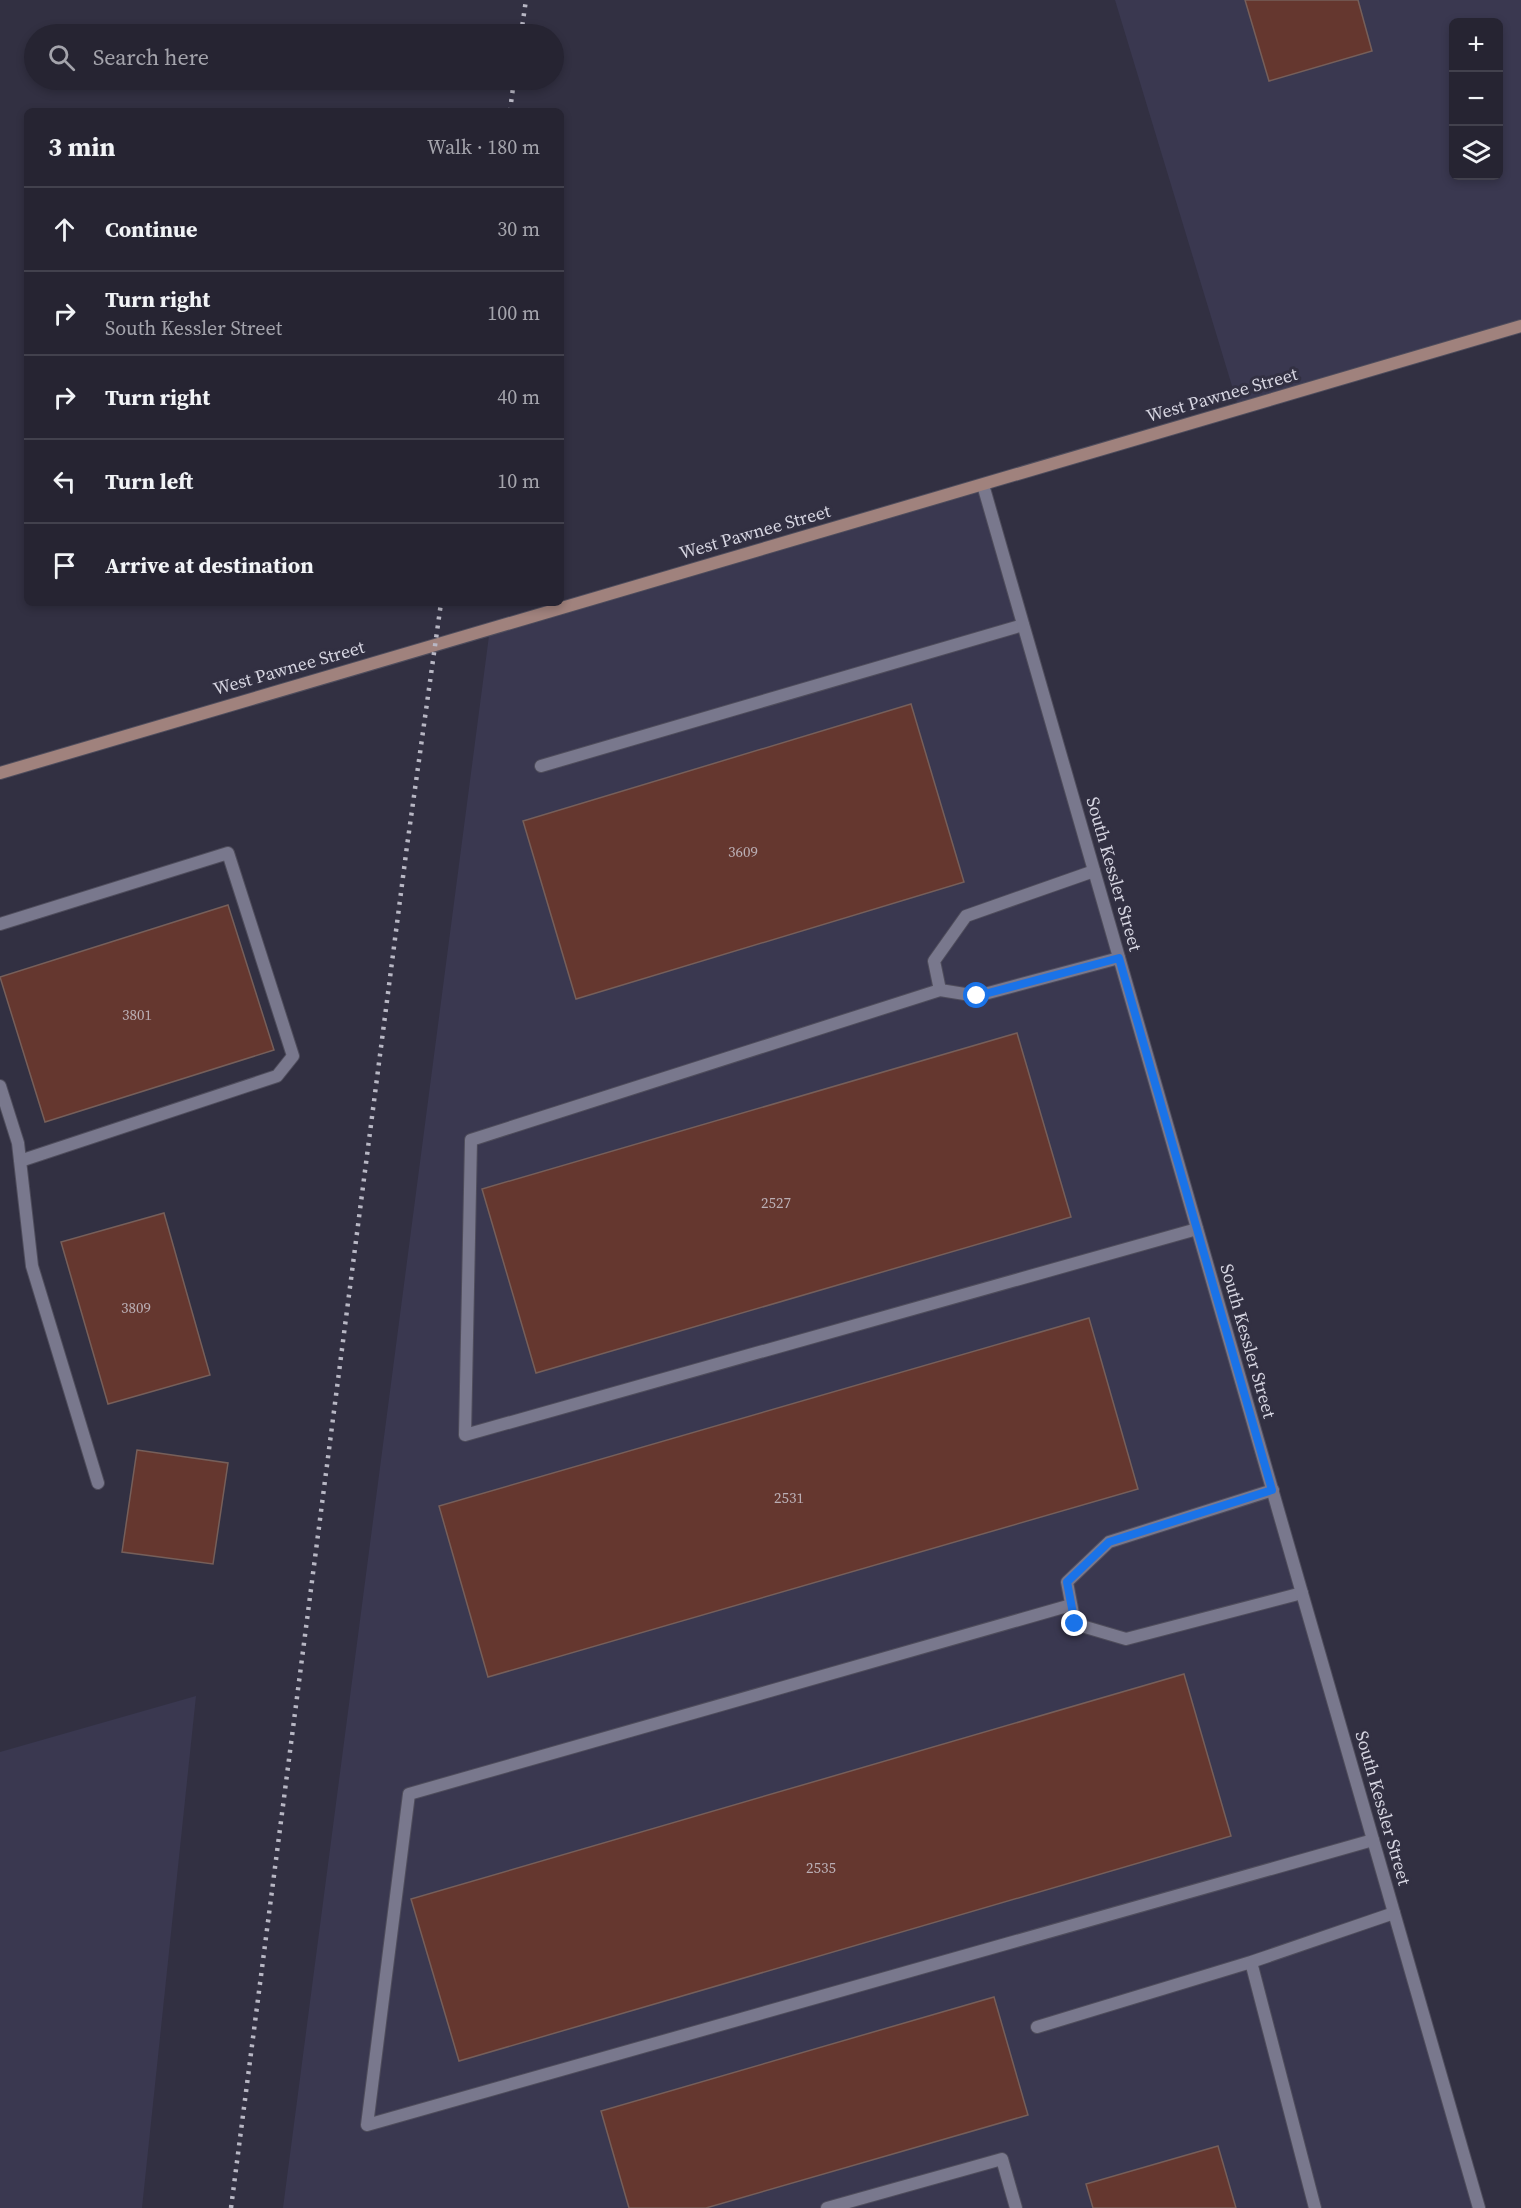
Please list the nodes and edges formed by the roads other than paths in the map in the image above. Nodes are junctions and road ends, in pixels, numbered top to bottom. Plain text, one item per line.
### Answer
1 (1521, 326) edge
2 (983, 484) junction
3 (1023, 625) junction
4 (541, 766) dead end
5 (0, 773) edge
6 (1094, 871) junction
7 (0, 924) edge
8 (1119, 958) junction
9 (940, 990) junction
10 (0, 1086) edge
11 (20, 1161) junction
12 (1197, 1229) junction
13 (98, 1483) dead end
14 (1272, 1490) junction
15 (1302, 1593) junction
16 (1071, 1605) junction
17 (1373, 1840) junction
18 (1395, 1913) junction
19 (1251, 1962) junction
20 (1037, 2027) dead end
21 (827, 2208) edge
22 (1016, 2208) edge
23 (1316, 2208) edge
24 (1479, 2208) edge

1 - 2 main road, West Pawnee Street
2 - 3 street, South Kessler Street
2 - 5 main road, West Pawnee Street
3 - 4 street
3 - 6 street, South Kessler Street
6 - 8 street, South Kessler Street
6 - 9 street
7 - 11 street
8 - 9 street
8 - 12 street, South Kessler Street
9 - 12 street
10 - 11 street
11 - 13 street
12 - 14 street, South Kessler Street
14 - 15 street, South Kessler Street
14 - 16 street
15 - 16 street
15 - 17 street, South Kessler Street
16 - 17 street
17 - 18 street, South Kessler Street
18 - 19 street
18 - 24 street, South Kessler Street
19 - 20 street
19 - 23 street
21 - 22 street

